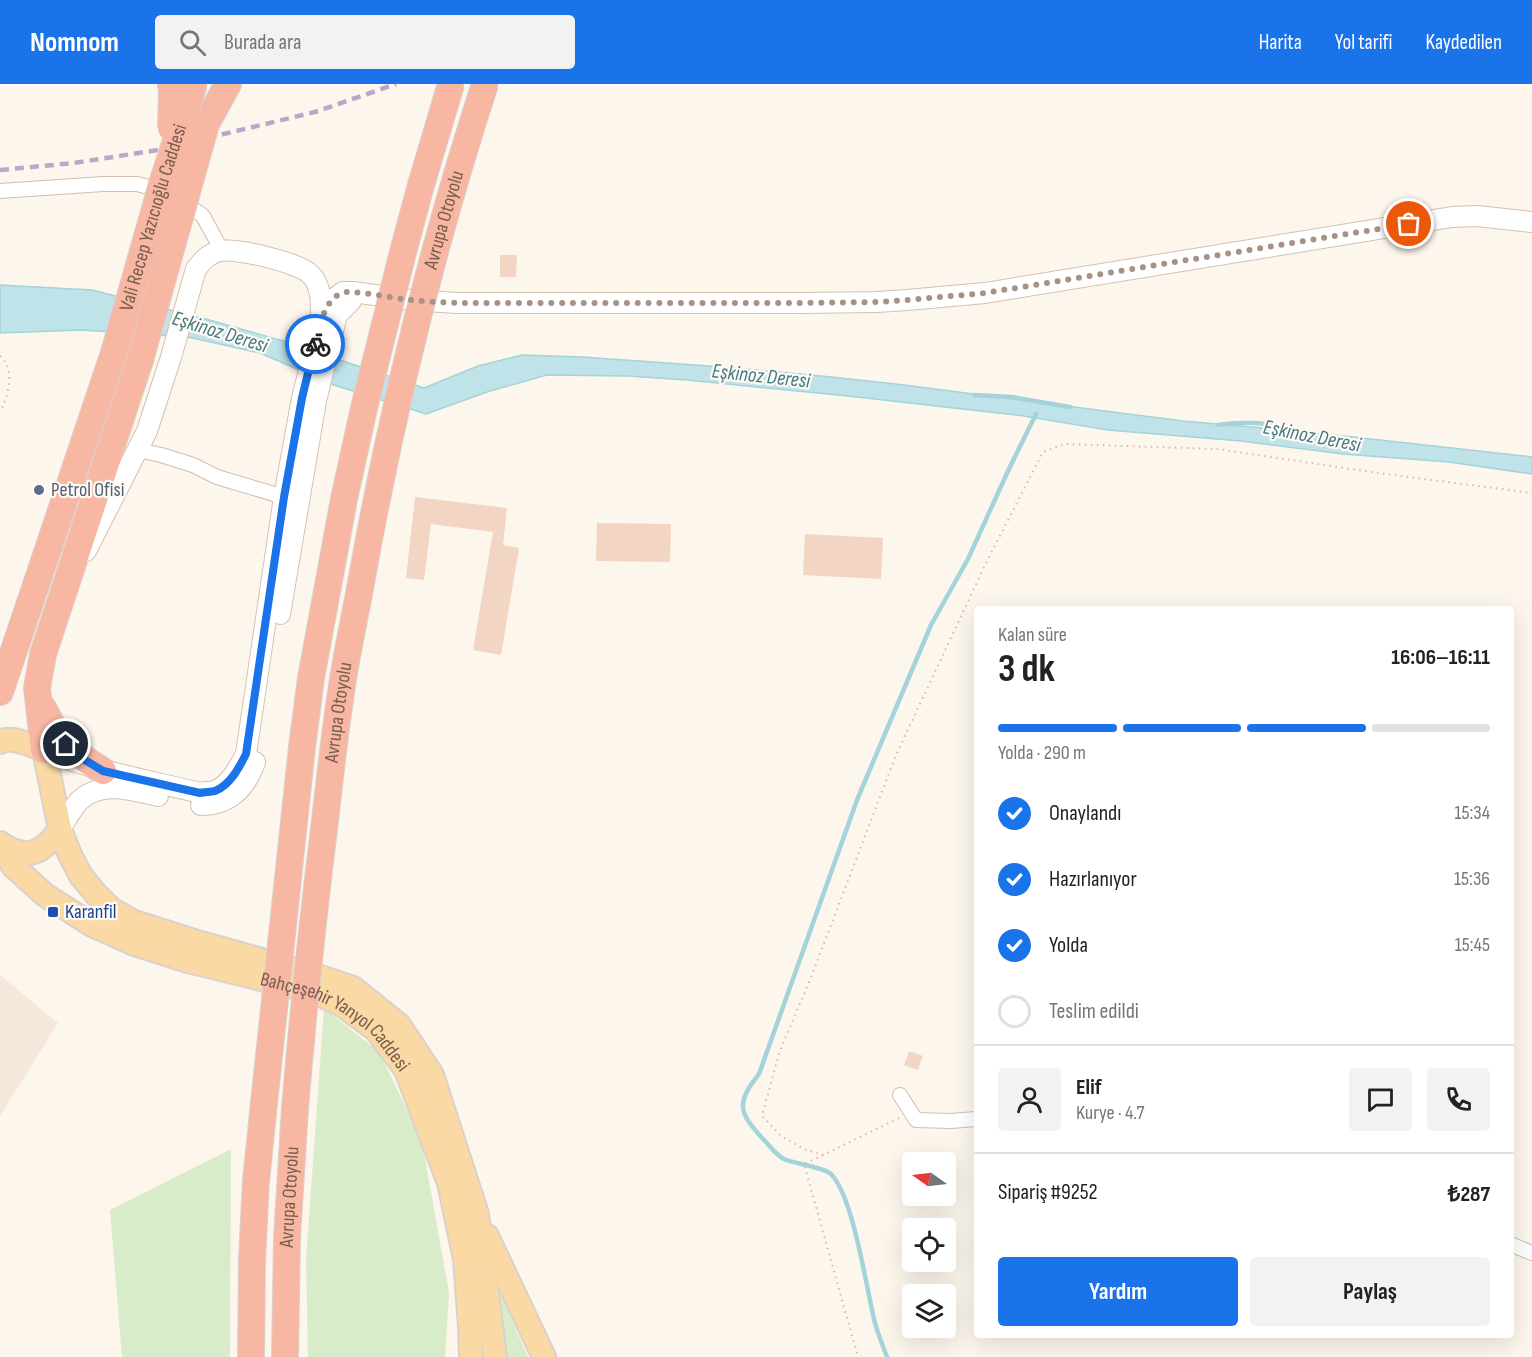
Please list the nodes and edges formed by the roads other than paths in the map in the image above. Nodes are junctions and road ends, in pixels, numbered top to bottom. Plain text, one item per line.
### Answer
1 (170, 84) edge
2 (194, 84) edge
3 (214, 84) edge
4 (228, 84) edge
5 (451, 84) edge
6 (485, 84) edge
7 (206, 124) junction
8 (162, 184) junction
9 (0, 191) edge
10 (1532, 222) edge
11 (222, 251) junction
12 (323, 333) junction
13 (309, 399) junction
14 (138, 450) junction
15 (284, 497) junction
16 (56, 609) junction
17 (7, 645) edge
18 (0, 692) edge
19 (37, 698) junction
20 (0, 742) edge
21 (44, 750) junction
22 (103, 771) junction
23 (60, 829) junction
24 (0, 843) edge
25 (0, 848) edge
26 (900, 1095) dead end
27 (974, 1119) edge
28 (477, 1214) junction
29 (1514, 1246) edge
30 (1532, 1253) edge
31 (251, 1357) edge
32 (285, 1357) edge
33 (471, 1357) edge
34 (495, 1357) edge
35 (544, 1357) edge

1 - 8 highway, bridge
2 - 8 highway, Vali Recep Yazıcıoğlu Caddesi, bridge
3 - 7 highway, Vali Recep Yazıcıoğlu Caddesi
4 - 7 highway
5 - 31 highway, Avrupa Otoyolu, bridge
6 - 32 highway, Avrupa Otoyolu, bridge
7 - 16 highway, Vali Recep Yazıcıoğlu Caddesi, bridge
8 - 17 highway, Vali Recep Yazıcıoğlu Caddesi, bridge
9 - 11 street
10 - 12 main road
11 - 12 main road
11 - 14 main road
12 - 13 main road
13 - 15 main road
13 - 23 main road
14 - 15 street
14 - 16 main road
15 - 22 main road
16 - 19 highway, Vali Recep Yazıcıoğlu Caddesi
17 - 18 highway, Vali Recep Yazıcıoğlu Caddesi
19 - 21 highway, Vali Recep Yazıcıoğlu Caddesi
19 - 22 highway
20 - 21 main road
21 - 22 main road
21 - 23 main road, Bahçeşehir Yanyol Caddesi
23 - 24 main road
23 - 28 main road, Bahçeşehir Yanyol Caddesi
25 - 33 main road, Bahçeşehir Yanyol Caddesi
26 - 27 street
28 - 34 main road, Bahçeşehir Yanyol Caddesi
28 - 35 main road
29 - 30 street

